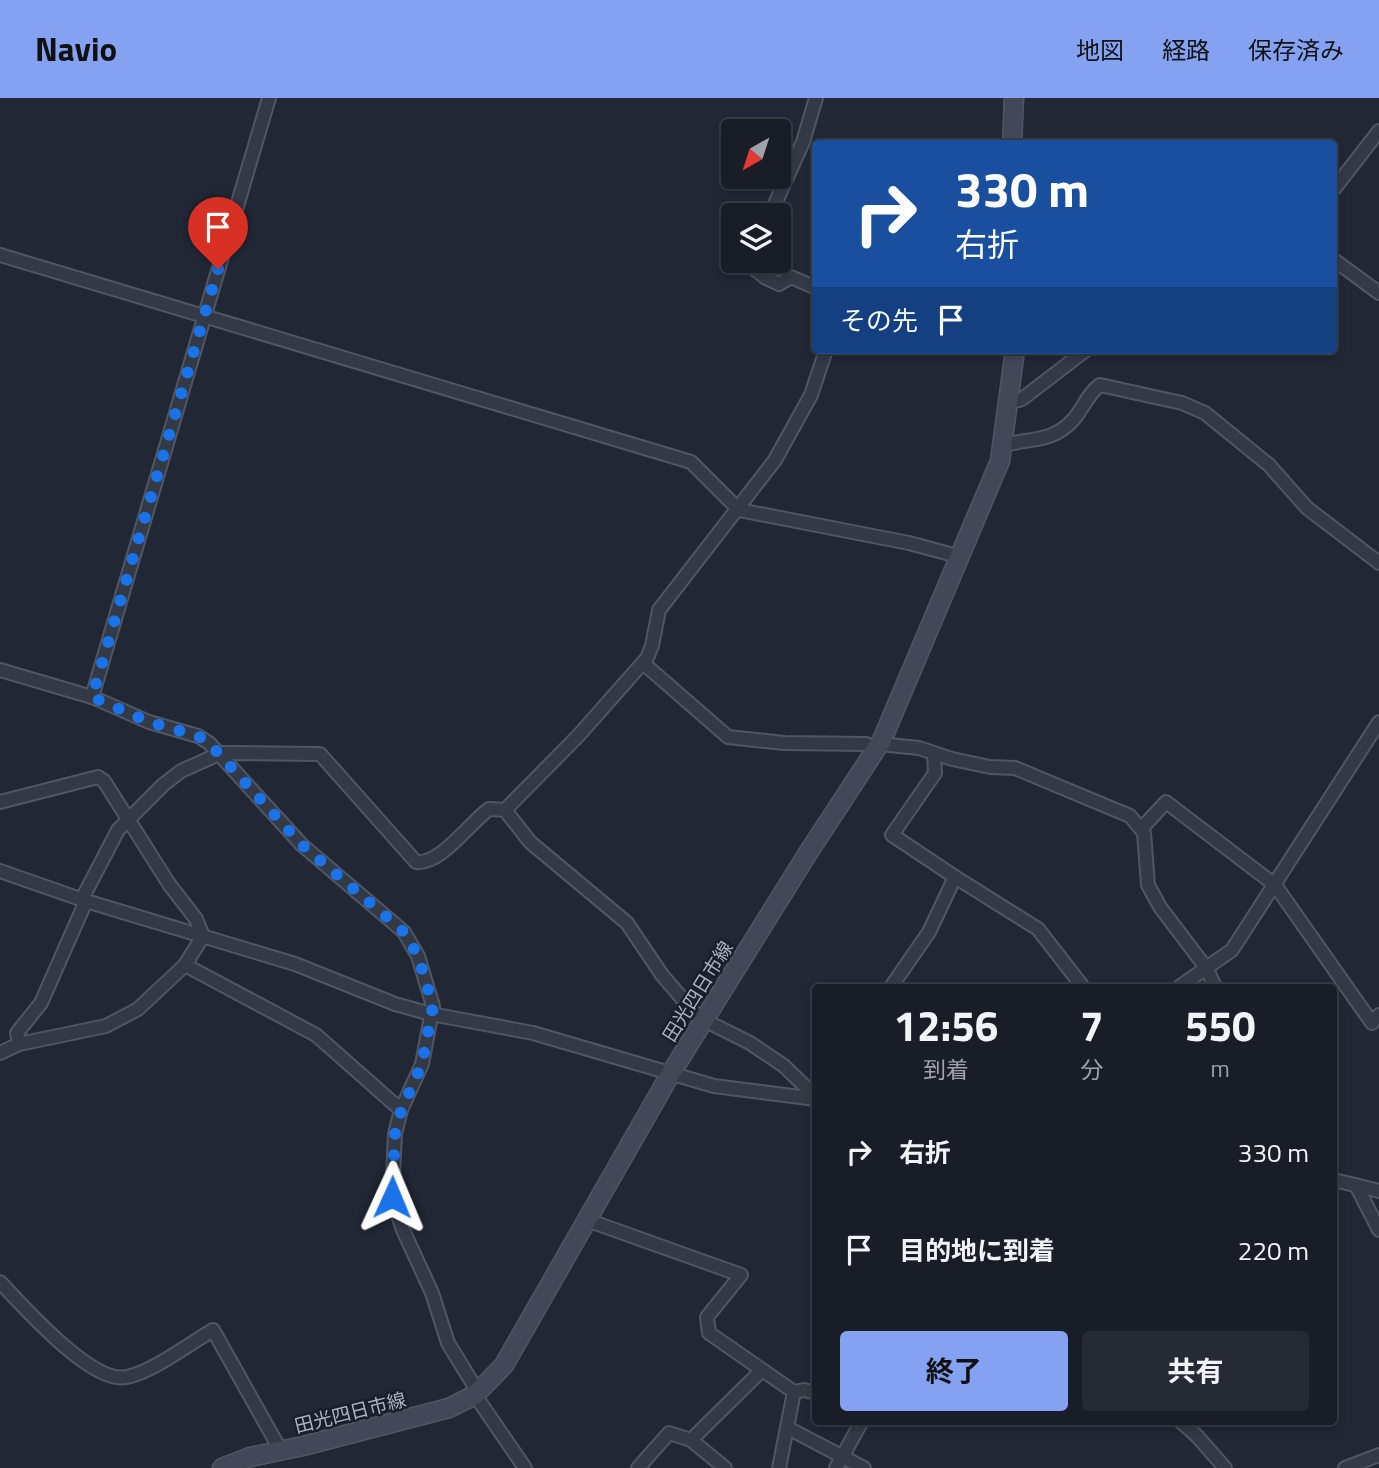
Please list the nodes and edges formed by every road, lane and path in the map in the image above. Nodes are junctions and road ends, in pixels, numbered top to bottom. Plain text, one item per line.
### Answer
1 (269, 98) edge
2 (816, 98) edge
3 (1014, 98) edge
4 (1379, 131) edge
5 (1012, 140) edge
6 (1337, 185) edge
7 (775, 203) edge
8 (0, 255) edge
9 (1337, 262) edge
10 (760, 273) edge
11 (812, 286) edge
12 (1379, 293) edge
13 (204, 318) junction
14 (825, 354) edge
15 (1014, 354) edge
16 (1081, 354) edge
17 (1008, 403) junction
18 (1002, 446) junction
19 (739, 510) junction
20 (961, 556) junction
21 (1379, 563) edge
22 (643, 663) junction
23 (0, 670) edge
24 (92, 697) junction
25 (1379, 722) edge
26 (878, 745) junction
27 (221, 753) junction
28 (934, 754) junction
29 (0, 802) edge
30 (505, 810) junction
31 (128, 821) junction
32 (1142, 828) junction
33 (0, 871) edge
34 (955, 877) junction
35 (1275, 886) junction
36 (84, 900) junction
37 (203, 936) junction
38 (185, 965) junction
39 (1207, 969) junction
40 (893, 984) edge
41 (1081, 984) edge
42 (1184, 984) edge
43 (1214, 984) edge
44 (431, 1014) junction
45 (1379, 1015) edge
46 (703, 1020) junction
47 (19, 1044) junction
48 (0, 1053) edge
49 (671, 1073) junction
50 (812, 1094) edge
51 (812, 1098) edge
52 (401, 1111) junction
53 (1337, 1181) edge
54 (1356, 1185) junction
55 (1379, 1191) edge
56 (587, 1220) junction
57 (1379, 1230) edge
58 (0, 1282) edge
59 (761, 1371) junction
60 (812, 1391) edge
61 (794, 1392) junction
62 (477, 1394) junction
63 (860, 1425) edge
64 (1185, 1425) edge
65 (788, 1428) junction
66 (691, 1440) junction
67 (281, 1451) junction
68 (1379, 1455) edge
69 (839, 1462) edge
70 (222, 1468) edge
71 (525, 1468) edge
72 (638, 1468) edge
73 (725, 1468) edge
74 (779, 1468) edge
75 (864, 1468) edge
76 (1225, 1468) edge
77 (1345, 1468) edge

1 - 13 street
2 - 7 street
3 - 5 main road
4 - 6 street
8 - 13 street
9 - 12 street
10 - 11 street
13 - 19 street
13 - 24 street
14 - 19 street
15 - 17 main road, 田光四日市線
16 - 17 street
17 - 18 main road, 田光四日市線
18 - 20 main road, 田光四日市線
18 - 21 street
19 - 20 street
19 - 22 street
20 - 26 main road, 田光四日市線
22 - 26 street
22 - 30 street
23 - 24 street
24 - 27 street
25 - 35 street
26 - 28 street
26 - 46 main road, 田光四日市線
27 - 30 street
27 - 31 street
27 - 44 street
28 - 32 street
28 - 34 street
29 - 31 street
30 - 46 street
31 - 36 street
31 - 37 street
32 - 35 street
32 - 39 street
33 - 36 street
34 - 40 street
34 - 41 street
35 - 39 street
35 - 45 street
36 - 37 street
36 - 47 street
37 - 38 street
37 - 44 street
38 - 47 street
38 - 52 street
39 - 42 street
39 - 43 street
44 - 49 street
44 - 52 street
46 - 49 main road, 田光四日市線
46 - 50 street
47 - 48 street
49 - 51 street
49 - 56 main road, 田光四日市線
52 - 62 street
53 - 54 street
54 - 55 street
54 - 57 street
56 - 59 street
56 - 62 main road, 田光四日市線
58 - 67 street
59 - 61 street
59 - 66 street
60 - 61 street
61 - 65 street
62 - 67 main road, 田光四日市線
62 - 71 street
63 - 69 street
64 - 76 street
65 - 69 street
65 - 74 street
66 - 72 street
66 - 73 street
67 - 70 main road, 田光四日市線
68 - 77 street
69 - 75 street

